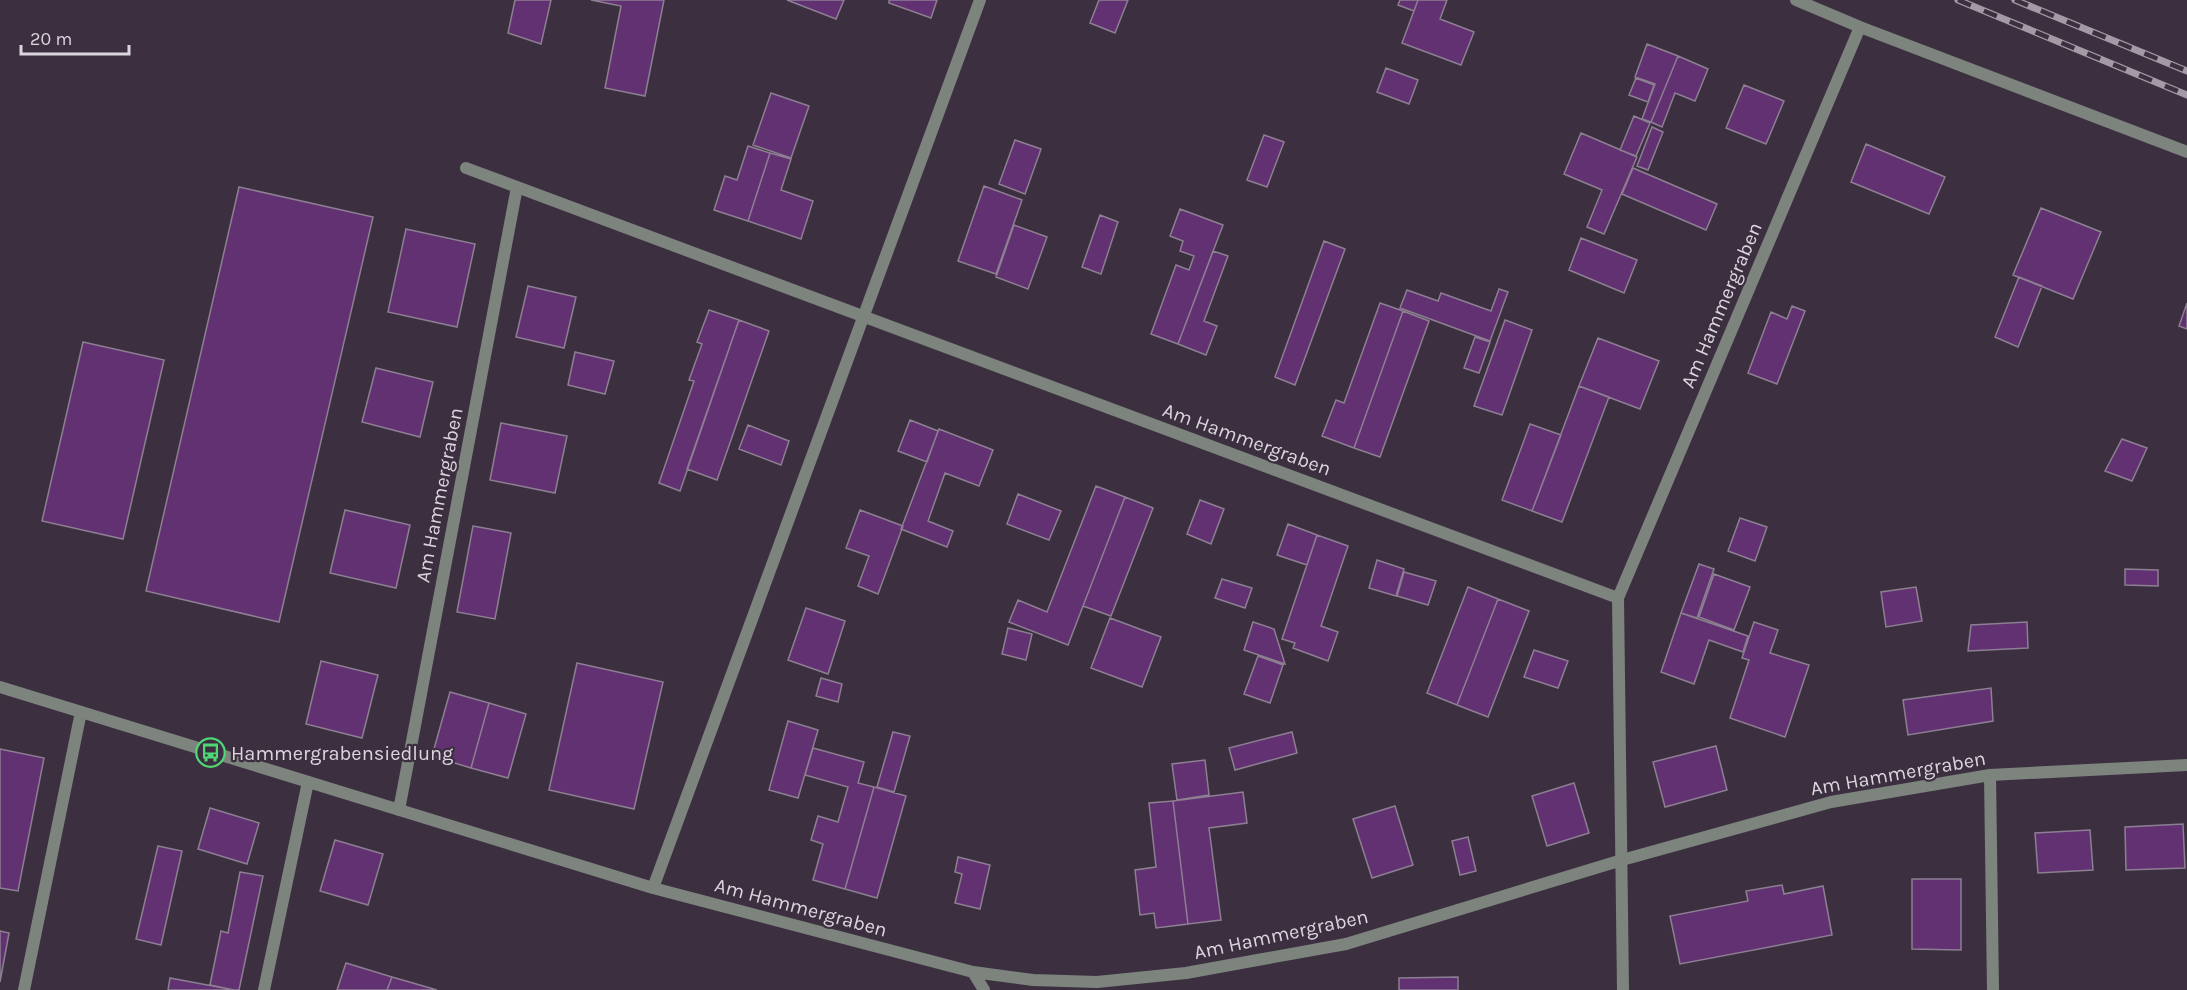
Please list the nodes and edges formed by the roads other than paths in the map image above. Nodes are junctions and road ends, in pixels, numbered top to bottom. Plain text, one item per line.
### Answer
1 (980, 0) edge
2 (1796, 0) edge
3 (1860, 27) junction
4 (2187, 152) edge
5 (465, 168) dead end
6 (518, 187) junction
7 (863, 316) junction
8 (1618, 598) junction
9 (0, 687) edge
10 (81, 712) junction
11 (2187, 765) edge
12 (1990, 775) junction
13 (308, 782) junction
14 (399, 810) junction
15 (1622, 860) junction
16 (653, 888) junction
17 (973, 972) junction
18 (24, 990) edge
19 (264, 990) edge
20 (984, 990) edge
21 (1623, 990) edge
22 (1993, 990) edge

1 - 7 street
2 - 3 street
3 - 4 street
3 - 8 street, Am Hammergraben
5 - 6 street, Am Hammergraben
6 - 7 street, Am Hammergraben
6 - 14 street, Am Hammergraben
7 - 8 street, Am Hammergraben
7 - 16 street
8 - 15 street, Am Hammergraben
9 - 10 street, Am Hammergraben
10 - 13 street, Am Hammergraben
10 - 18 street
11 - 12 street, Am Hammergraben
12 - 15 street, Am Hammergraben
12 - 22 street
13 - 14 street, Am Hammergraben
13 - 19 street
14 - 16 street, Am Hammergraben
15 - 17 street, Am Hammergraben
15 - 21 street, Am Hammergraben
16 - 17 street, Am Hammergraben
17 - 20 street

